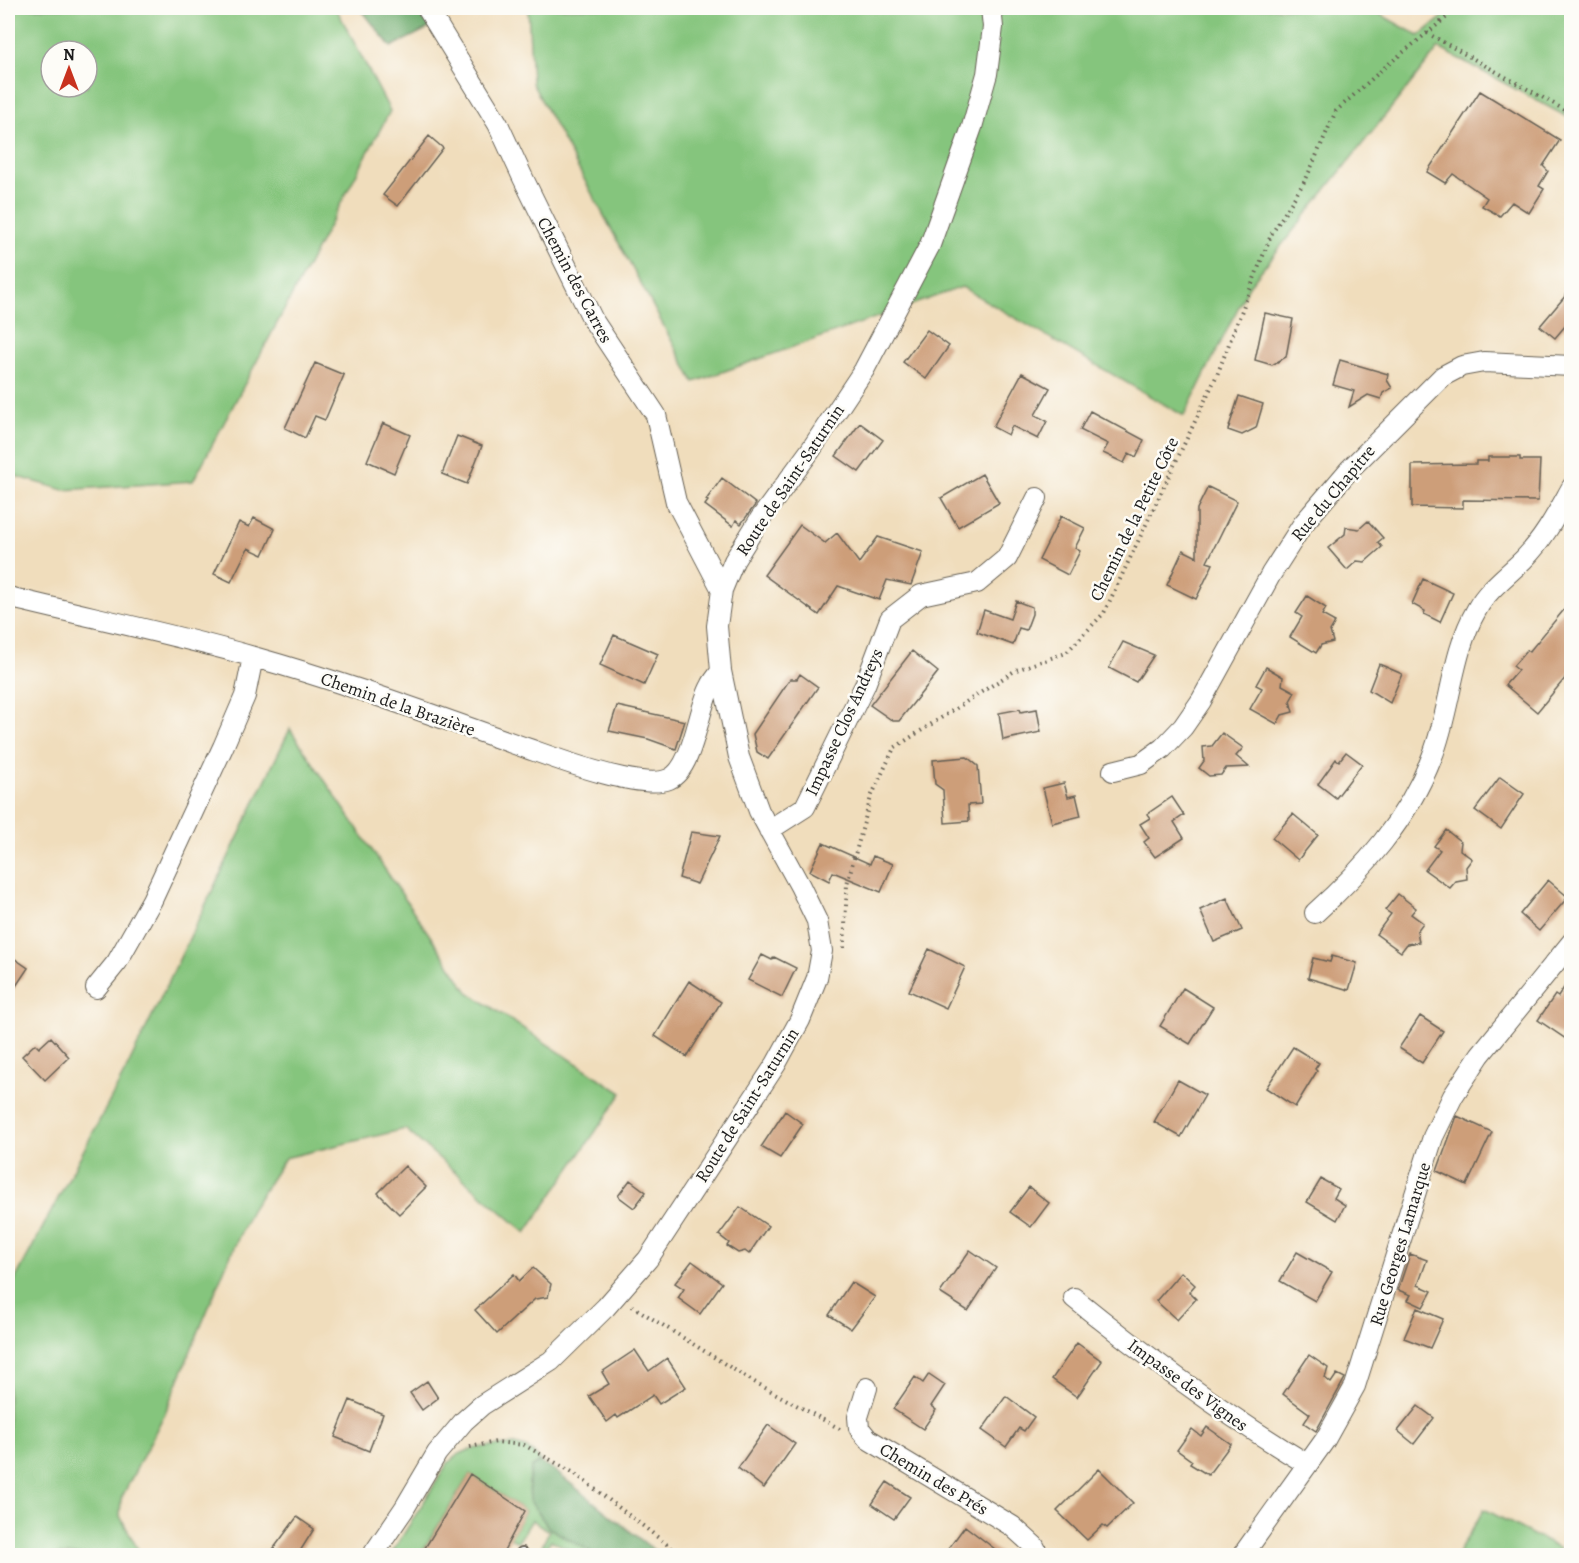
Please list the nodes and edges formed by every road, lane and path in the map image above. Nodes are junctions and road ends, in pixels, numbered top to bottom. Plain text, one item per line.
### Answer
1 (427, 8) edge
2 (991, 8) edge
3 (1458, 8) edge
4 (1426, 33) junction
5 (1572, 114) edge
6 (1572, 366) edge
7 (1572, 487) edge
8 (1037, 498) dead end
9 (722, 590) junction
10 (8, 597) edge
11 (253, 657) junction
12 (722, 671) junction
13 (1113, 771) dead end
14 (769, 830) junction
15 (1316, 913) dead end
16 (1572, 942) edge
17 (843, 956) dead end
18 (96, 988) dead end
19 (616, 1296) junction
20 (1074, 1298) dead end
21 (867, 1388) dead end
22 (859, 1428) junction
23 (437, 1453) junction
24 (1307, 1464) junction
25 (372, 1556) edge
26 (682, 1556) edge
27 (1039, 1556) edge
28 (1242, 1556) edge

1 - 9 street, Chemin des Carres
2 - 9 street, Route de Saint-Saturnin
3 - 4 path, Chemin de la Petite Côte
4 - 5 path
4 - 17 path, Chemin de la Petite Côte
6 - 13 street, Rue du Chapitre
7 - 15 street
8 - 14 street, Impasse Clos Andreys
9 - 12 street, Route de Saint-Saturnin
10 - 11 street, Chemin de la Brazière
11 - 12 street, Chemin de la Brazière
11 - 18 street
12 - 14 street, Route de Saint-Saturnin
14 - 19 street, Route de Saint-Saturnin
16 - 24 street, Rue Georges Lamarque
19 - 22 path
19 - 23 street, Route de Saint-Saturnin
20 - 24 street, Impasse des Vignes
21 - 22 street
22 - 27 street, Chemin des Prés
23 - 25 street, Route de Saint-Saturnin
23 - 26 path
24 - 28 street, Rue Georges Lamarque

